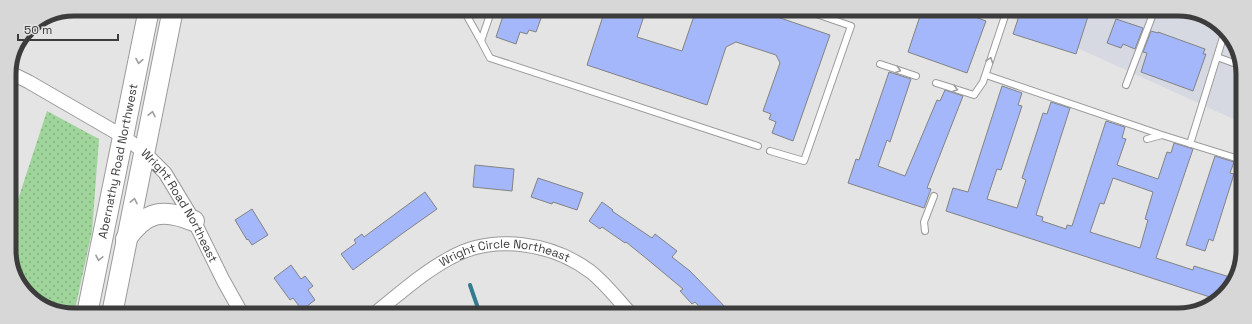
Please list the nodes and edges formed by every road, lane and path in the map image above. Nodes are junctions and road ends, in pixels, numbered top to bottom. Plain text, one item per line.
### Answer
1 (148, 16) edge
2 (172, 16) edge
3 (466, 16) edge
4 (490, 16) edge
5 (822, 16) edge
6 (1006, 16) edge
7 (1152, 16) edge
8 (1223, 38) edge
9 (481, 41) junction
10 (1217, 57) junction
11 (1235, 63) edge
12 (880, 64) dead end
13 (986, 75) junction
14 (16, 76) edge
15 (916, 76) dead end
16 (936, 82) dead end
17 (1126, 85) dead end
18 (1162, 135) junction
19 (124, 137) junction
20 (1147, 139) dead end
21 (1190, 144) junction
22 (758, 146) dead end
23 (770, 150) dead end
24 (144, 152) junction
25 (1236, 158) edge
26 (934, 196) dead end
27 (194, 221) junction
28 (925, 231) dead end
29 (126, 239) junction
30 (88, 308) edge
31 (113, 308) edge
32 (239, 308) edge
33 (382, 308) edge
34 (626, 308) edge

1 -> 19 main road, Abernathy Road Northwest
24 -> 2 main road, Abernathy Road Northwest
3 - 9 lane
4 - 9 lane
5 - 23 lane
13 -> 6 lane
7 - 17 lane
8 - 10 lane
9 - 22 lane
10 - 11 lane
10 - 21 lane
12 -> 15 lane
16 -> 13 lane
13 - 18 lane
14 - 19 street, Wright Road Northeast
18 - 20 lane
18 - 21 lane
19 - 24 street, Wright Road Northeast
19 -> 30 main road, Abernathy Road Northwest
21 - 25 lane
24 - 27 street, Wright Road Northeast
29 -> 24 main road, Abernathy Road Northwest
26 - 28 lane
27 - 29 main road
27 - 32 street, Wright Road Northeast
29 - 31 main road, Abernathy Road Northwest
33 - 34 street, Wright Circle Northeast

